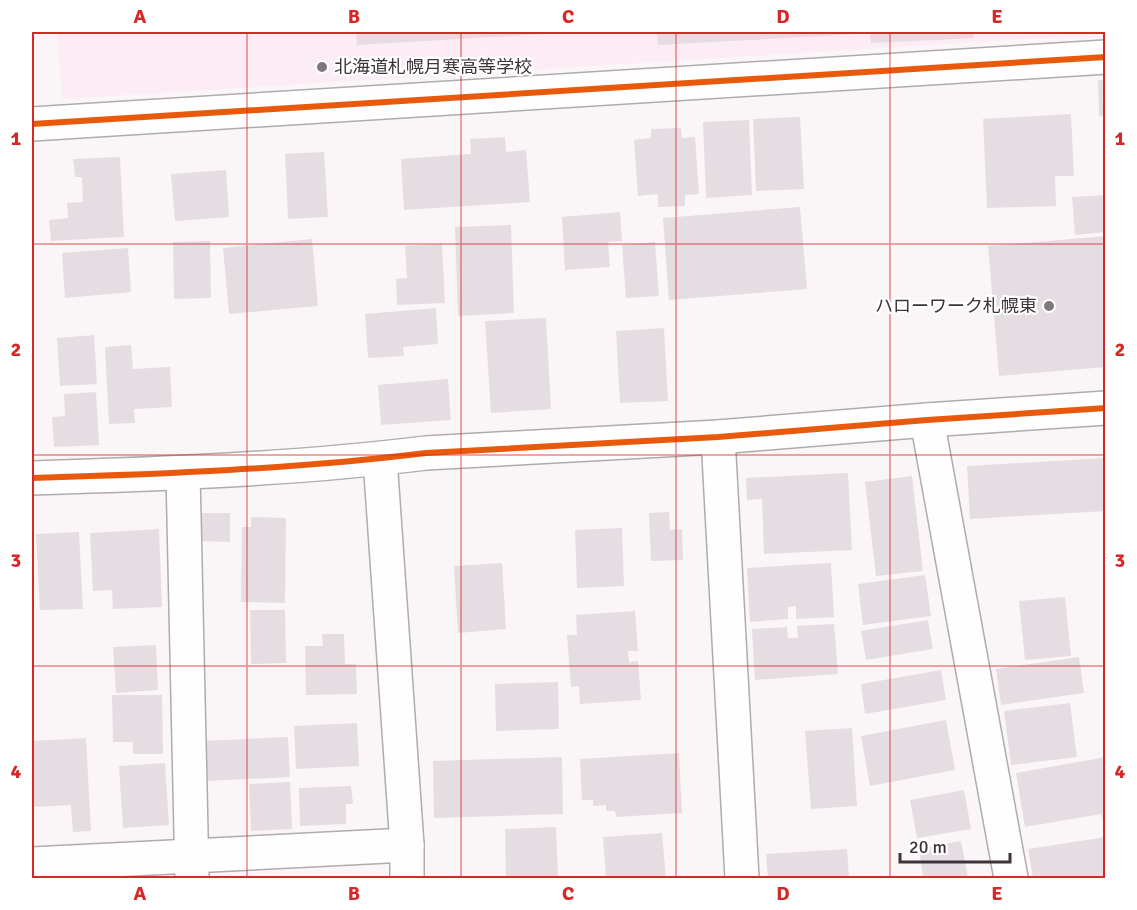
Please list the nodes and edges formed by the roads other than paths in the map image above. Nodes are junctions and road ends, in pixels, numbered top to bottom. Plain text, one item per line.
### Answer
1 (1106, 57) edge
2 (32, 124) edge
3 (1106, 408) edge
4 (927, 420) junction
5 (718, 437) junction
6 (380, 459) junction
7 (183, 473) junction
8 (32, 478) edge
9 (406, 845) junction
10 (32, 864) edge
11 (192, 867) edge
12 (407, 879) edge
13 (742, 879) edge
14 (1011, 879) edge

1 - 2 street
3 - 4 street
4 - 5 street
4 - 14 street
5 - 6 street
5 - 13 street
6 - 7 street
6 - 9 street
7 - 8 street
7 - 11 street
9 - 11 street
9 - 12 street
10 - 11 street

